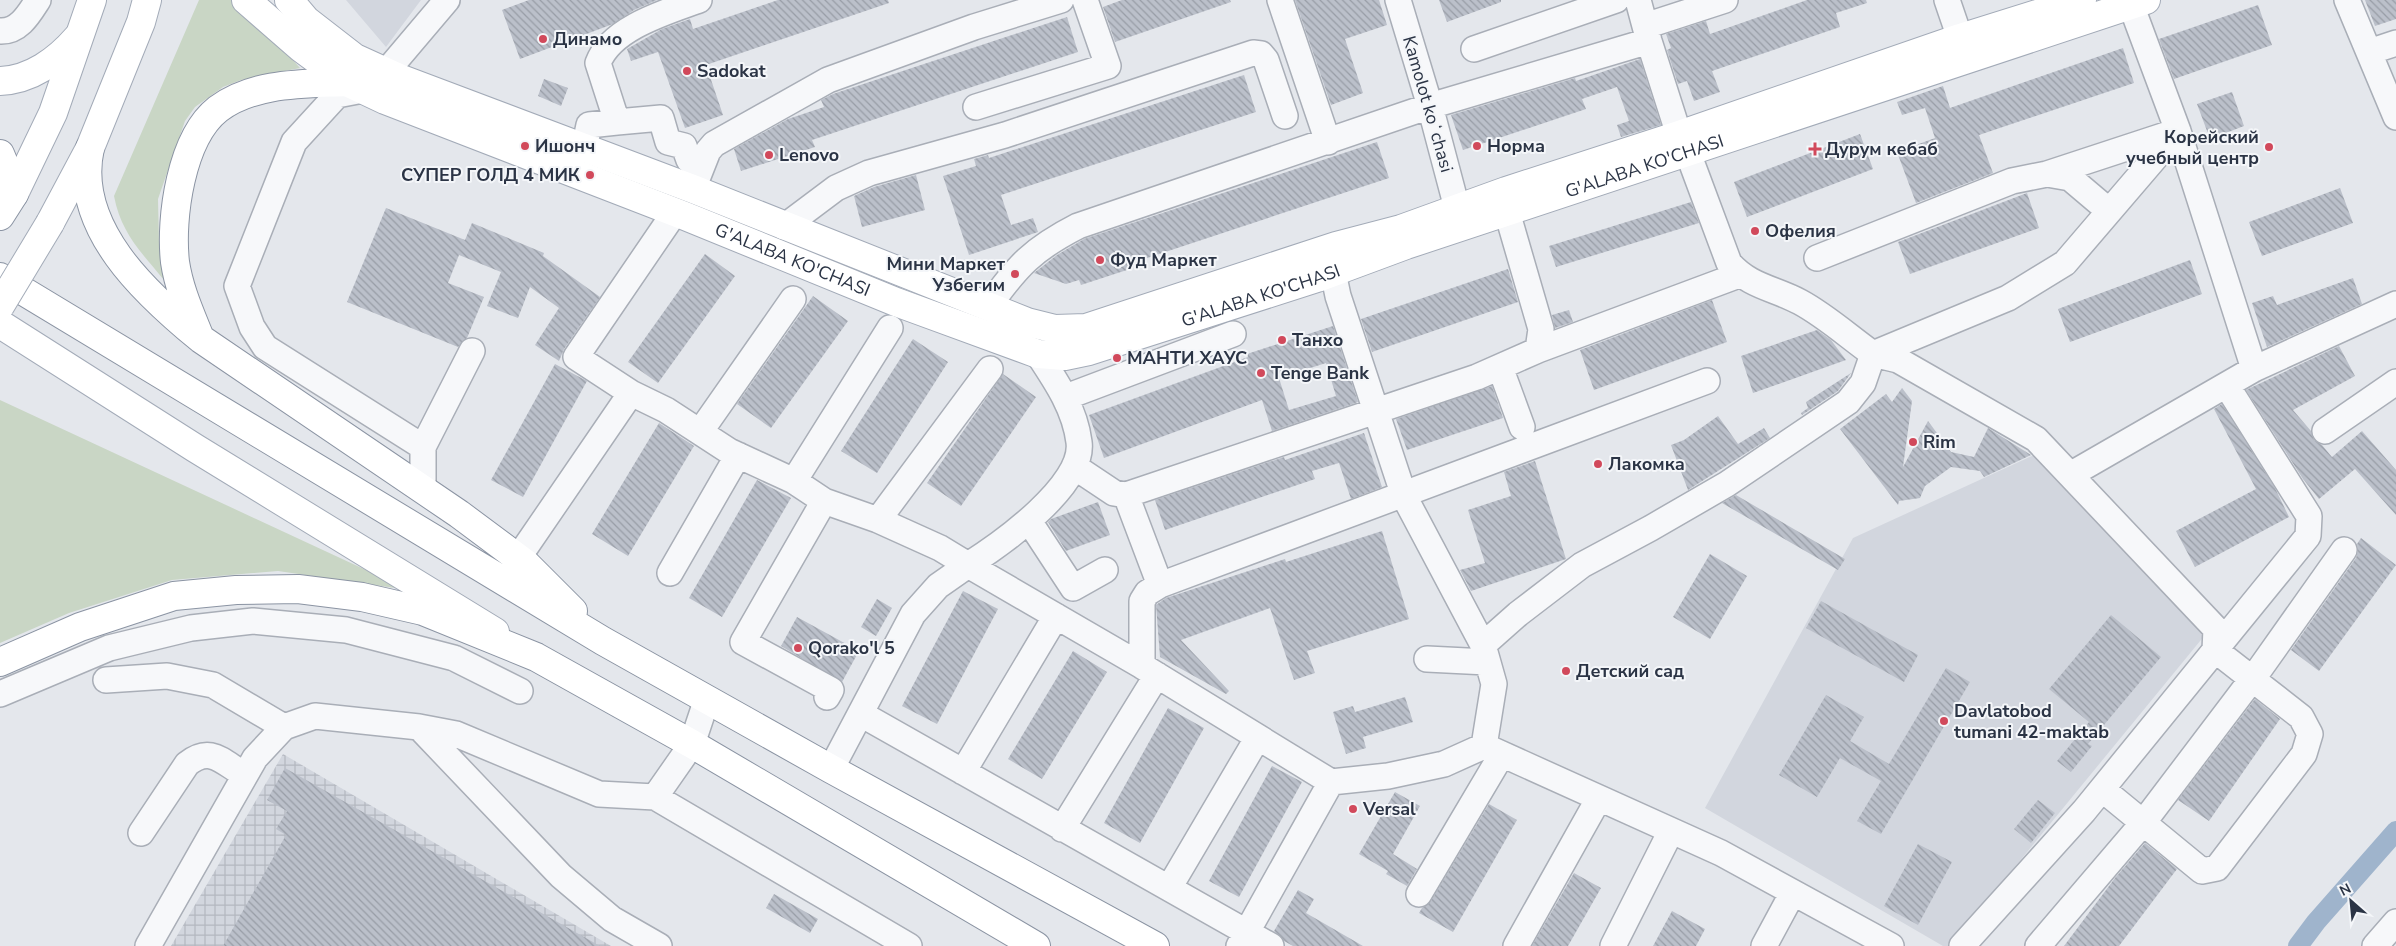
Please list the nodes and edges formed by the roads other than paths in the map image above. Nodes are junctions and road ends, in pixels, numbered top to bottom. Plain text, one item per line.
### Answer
1 (38, 0) edge
2 (92, 0) edge
3 (158, 0) edge
4 (246, 0) edge
5 (289, 0) edge
6 (447, 0) edge
7 (699, 0) edge
8 (1085, 0) edge
9 (1280, 0) edge
10 (1398, 0) edge
11 (1616, 0) edge
12 (1638, 0) edge
13 (1725, 0) edge
14 (1947, 0) edge
15 (2082, 0) edge
16 (2347, 0) edge
17 (1048, 2) edge
18 (2138, 2) edge
19 (144, 11) edge
20 (0, 31) edge
21 (82, 33) junction
22 (1647, 33) junction
23 (1960, 38) junction
24 (2396, 43) edge
25 (1474, 49) dead end
26 (2369, 52) junction
27 (0, 81) edge
28 (376, 84) junction
29 (1430, 106) junction
30 (976, 107) dead end
31 (1285, 116) dead end
32 (2396, 117) edge
33 (617, 122) junction
34 (2178, 131) junction
35 (1328, 142) junction
36 (1684, 144) junction
37 (90, 148) junction
38 (584, 149) junction
39 (0, 154) edge
40 (2047, 174) junction
41 (697, 178) junction
42 (8, 203) edge
43 (1457, 208) junction
44 (2109, 211) junction
45 (675, 212) junction
46 (1507, 212) junction
47 (784, 227) junction
48 (848, 251) junction
49 (1817, 258) dead end
50 (1320, 268) junction
51 (1740, 275) junction
52 (832, 276) junction
53 (0, 277) edge
54 (793, 299) dead end
55 (2396, 303) edge
56 (0, 306) edge
57 (988, 307) junction
58 (0, 324) edge
59 (890, 328) dead end
60 (1234, 334) dead end
61 (201, 339) junction
62 (1538, 350) junction
63 (472, 351) dead end
64 (1038, 354) junction
65 (1873, 354) junction
66 (1500, 367) junction
67 (990, 369) dead end
68 (2254, 369) junction
69 (1707, 381) dead end
70 (2396, 382) edge
71 (2227, 386) junction
72 (631, 393) junction
73 (1066, 397) junction
74 (1375, 410) junction
75 (1522, 427) dead end
76 (2326, 431) dead end
77 (700, 432) junction
78 (423, 447) junction
79 (738, 456) junction
80 (1076, 462) junction
81 (1108, 473) dead end
82 (2070, 475) junction
83 (794, 481) junction
84 (423, 490) junction
85 (1126, 495) junction
86 (1404, 496) junction
87 (824, 501) junction
88 (878, 520) junction
89 (1029, 521) junction
90 (2344, 550) dead end
91 (518, 558) junction
92 (968, 565) junction
93 (1105, 570) dead end
94 (670, 573) dead end
95 (1160, 585) junction
96 (1056, 616) junction
97 (602, 641) junction
98 (2215, 650) junction
99 (1485, 653) junction
100 (536, 657) junction
101 (1427, 659) dead end
102 (0, 662) edge
103 (1149, 670) junction
104 (106, 680) dead end
105 (2252, 680) junction
106 (520, 691) dead end
107 (0, 694) edge
108 (827, 697) dead end
109 (707, 699) junction
110 (861, 714) junction
111 (284, 727) junction
112 (418, 727) junction
113 (1258, 737) junction
114 (692, 744) junction
115 (1493, 750) junction
116 (831, 769) junction
117 (963, 772) junction
118 (245, 776) junction
119 (1331, 782) junction
120 (2102, 789) junction
121 (655, 797) junction
122 (1599, 798) junction
123 (2143, 823) junction
124 (1062, 829) junction
125 (1671, 831) junction
126 (141, 833) dead end
127 (1169, 888) junction
128 (1419, 894) dead end
129 (1792, 894) junction
130 (2396, 922) edge
131 (1243, 939) edge
132 (1887, 945) edge
133 (148, 946) edge
134 (659, 946) edge
135 (910, 946) edge
136 (1036, 946) edge
137 (1155, 946) edge
138 (1271, 946) edge
139 (1516, 946) edge
140 (1613, 946) edge
141 (1764, 946) edge
142 (1962, 946) edge
143 (2038, 946) edge
144 (2375, 946) edge

1 - 20 street
2 - 21 main road
3 - 19 main road
4 - 28 main road
5 - 28 main road
6 - 28 street
7 - 33 street
8 - 30 street
9 - 35 street
10 - 29 street, Kamolot koʻchasi
11 - 25 street
12 - 22 street
13 - 22 street
14 - 23 street
15 - 23 main road, G'ALABA KO'CHASI
16 - 26 street
17 - 41 street
18 - 34 street
18 - 36 main road, G'ALABA KO'CHASI
19 - 37 main road
21 - 27 main road
21 - 42 main road
22 - 29 street
22 - 36 street
23 - 36 main road, G'ALABA KO'CHASI
24 - 26 street
26 - 32 street
28 - 38 main road, G'ALABA KO'CHASI
28 - 45 main road, G'ALABA KO'CHASI
28 - 61 main road
28 - 78 street
29 - 35 street
29 - 43 street, Kamolot koʻchasi
31 - 47 street
33 - 38 street
33 - 41 street
34 - 40 street
34 - 44 street
34 - 68 street
35 - 57 street
36 - 43 main road, G'ALABA KO'CHASI
36 - 46 main road, G'ALABA KO'CHASI
36 - 51 street
37 - 56 main road, bridge
37 - 61 main road
38 - 41 main road, G'ALABA KO'CHASI
39 - 42 main road
40 - 44 street
40 - 49 street
41 - 47 main road, G'ALABA KO'CHASI
43 - 50 main road, G'ALABA KO'CHASI
44 - 65 street
45 - 52 main road, G'ALABA KO'CHASI
45 - 72 street
46 - 50 main road, G'ALABA KO'CHASI
46 - 62 street
47 - 48 main road, G'ALABA KO'CHASI
48 - 52 main road
48 - 57 main road, G'ALABA KO'CHASI
50 - 57 main road, G'ALABA KO'CHASI
50 - 64 main road, G'ALABA KO'CHASI
50 - 74 street
51 - 62 street
51 - 65 street
52 - 64 main road, G'ALABA KO'CHASI
53 - 97 main road
54 - 77 street
55 - 68 street
58 - 100 main road
59 - 83 street
60 - 73 street
61 - 84 main road
62 - 66 street
63 - 78 street
64 - 73 street
65 - 82 street
65 - 99 street
66 - 74 street
66 - 75 street
67 - 88 street
68 - 71 street
69 - 86 street
70 - 76 street
71 - 82 street
71 - 98 street
72 - 77 street
72 - 91 street
73 - 80 street
74 - 85 street
74 - 86 street
77 - 79 street
78 - 84 street
79 - 83 street
79 - 94 street
80 - 81 street
80 - 85 street
80 - 89 street
82 - 98 street
83 - 87 street
84 - 91 main road
85 - 95 street
86 - 95 street
86 - 99 street
87 - 88 street
87 - 108 street
88 - 92 street
89 - 92 street
89 - 93 street
90 - 105 street
91 - 97 main road
92 - 96 street
92 - 110 street
95 - 103 street
96 - 103 street
96 - 117 street
97 - 109 main road
98 - 105 street
98 - 120 street
99 - 101 street
99 - 115 street
100 - 102 main road
100 - 114 main road
103 - 113 street
103 - 124 street
104 - 111 street
105 - 123 street
105 - 123 street
106 - 107 street
109 - 114 street
109 - 116 main road
110 - 116 street
110 - 117 street
111 - 112 street
111 - 118 street
112 - 121 street
112 - 134 street
113 - 119 street
113 - 127 street
114 - 121 street
114 - 136 main road
115 - 119 street
115 - 122 street
115 - 128 street
116 - 137 main road
117 - 124 street
118 - 126 street
118 - 133 street
119 - 131 street
120 - 123 street
120 - 142 street
121 - 135 street
122 - 125 street
122 - 139 street
123 - 143 street
124 - 127 street
125 - 129 street
125 - 140 street
127 - 131 street
129 - 132 street
129 - 141 street
130 - 144 street
131 - 138 street

